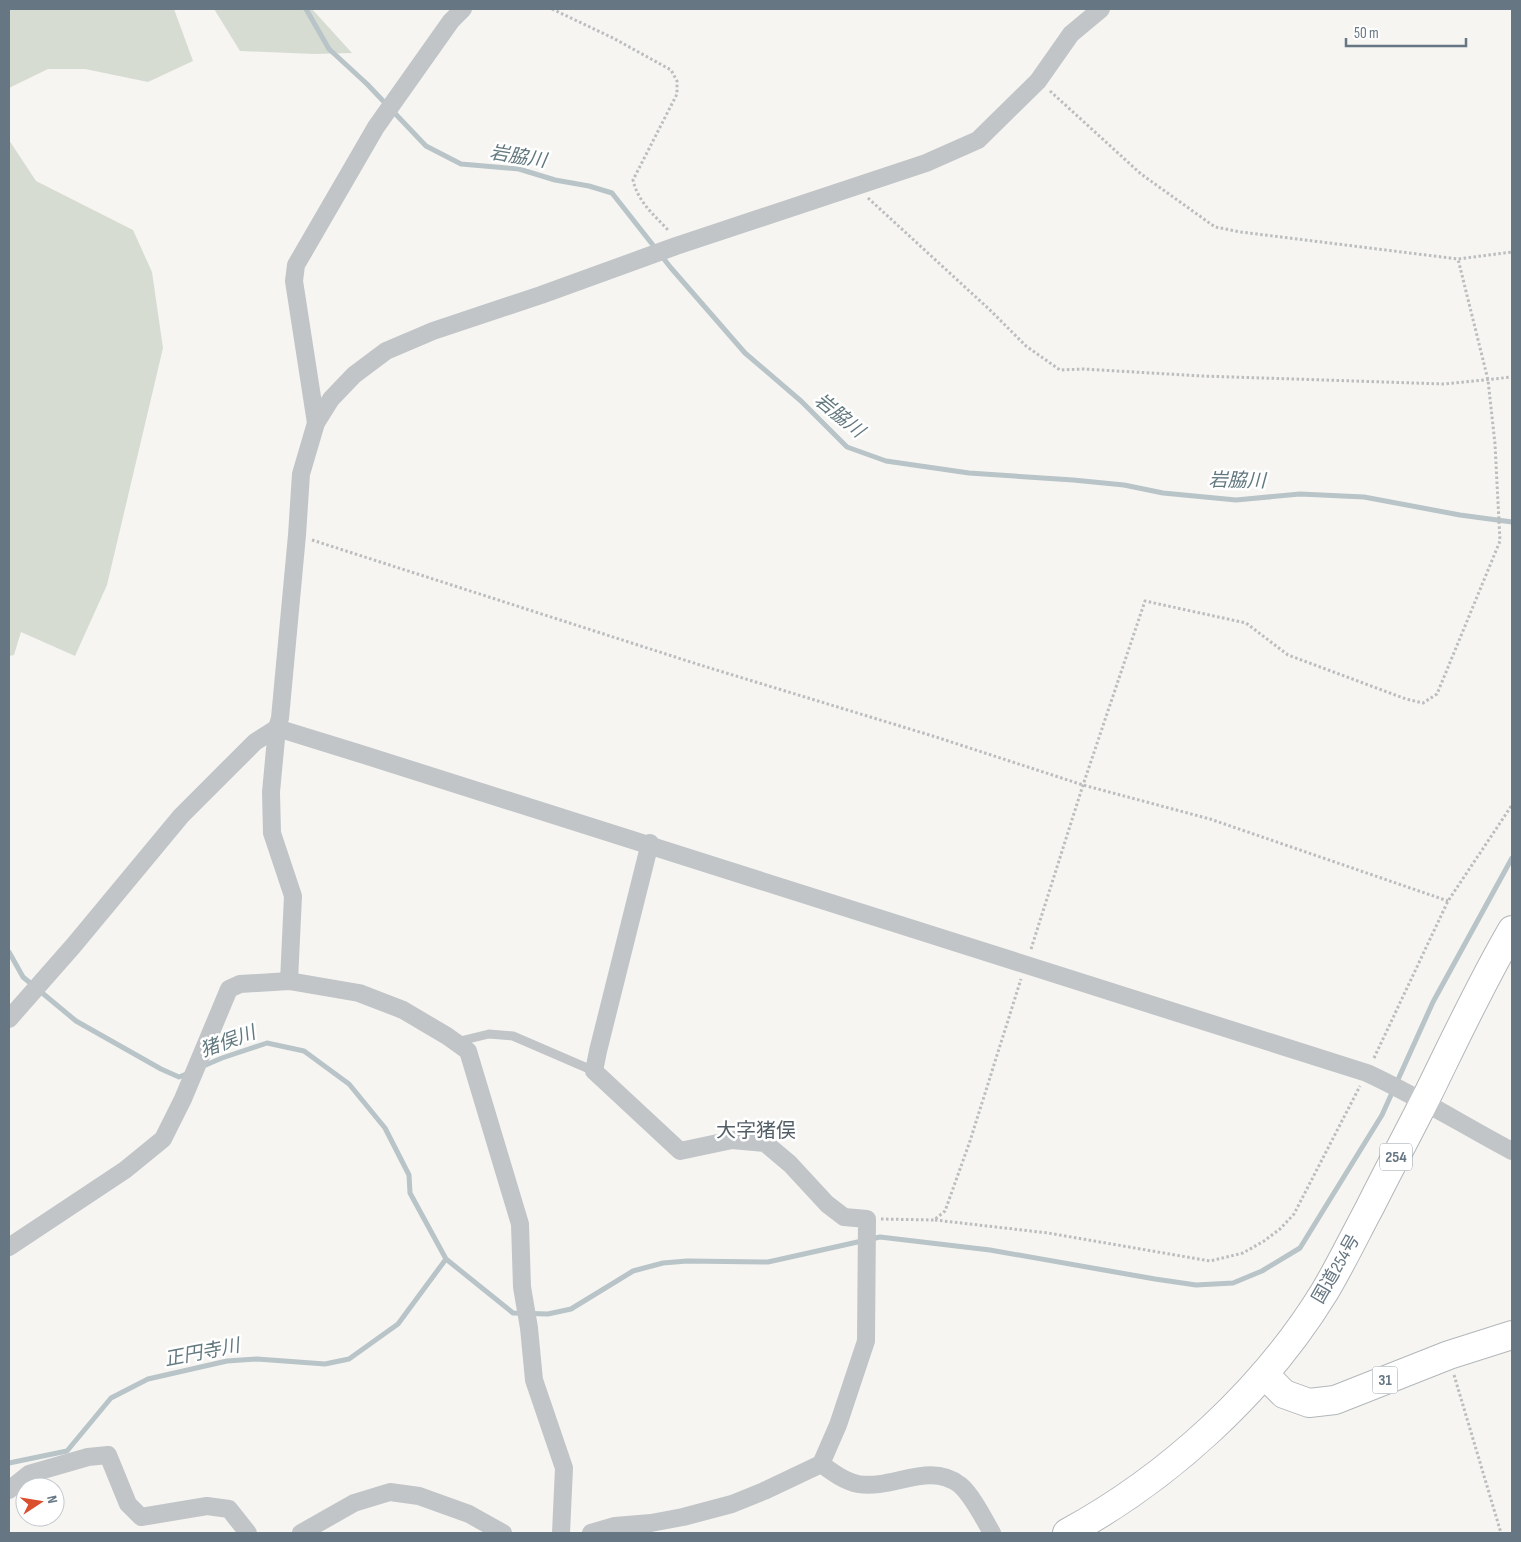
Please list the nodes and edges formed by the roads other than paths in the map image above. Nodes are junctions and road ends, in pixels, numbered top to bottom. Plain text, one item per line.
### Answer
1 (463, 9) edge
2 (1101, 9) edge
3 (316, 423) junction
4 (277, 728) junction
5 (650, 843) junction
6 (1512, 930) edge
7 (289, 981) junction
8 (9, 1019) edge
9 (456, 1042) junction
10 (594, 1071) junction
11 (1423, 1102) junction
12 (1512, 1151) edge
13 (9, 1247) edge
14 (1512, 1335) edge
15 (1264, 1374) junction
16 (820, 1464) junction
17 (9, 1490) edge
18 (248, 1533) edge
19 (301, 1533) edge
20 (503, 1533) edge
21 (561, 1533) edge
22 (591, 1533) edge
23 (992, 1533) edge
24 (1067, 1533) edge

1 - 3 street
2 - 3 street
3 - 4 street
4 - 5 street
4 - 7 street
4 - 8 street
5 - 10 street
5 - 11 street
6 - 11 main road, 国道254号 / 254
7 - 9 street
7 - 13 street
9 - 10 lane
9 - 21 street
10 - 16 street
11 - 12 street
11 - 15 main road, 国道254号 / 254
14 - 15 main road, 31
15 - 24 main road, 国道254号 / 254
16 - 22 street
16 - 23 street
17 - 18 street
19 - 20 street

